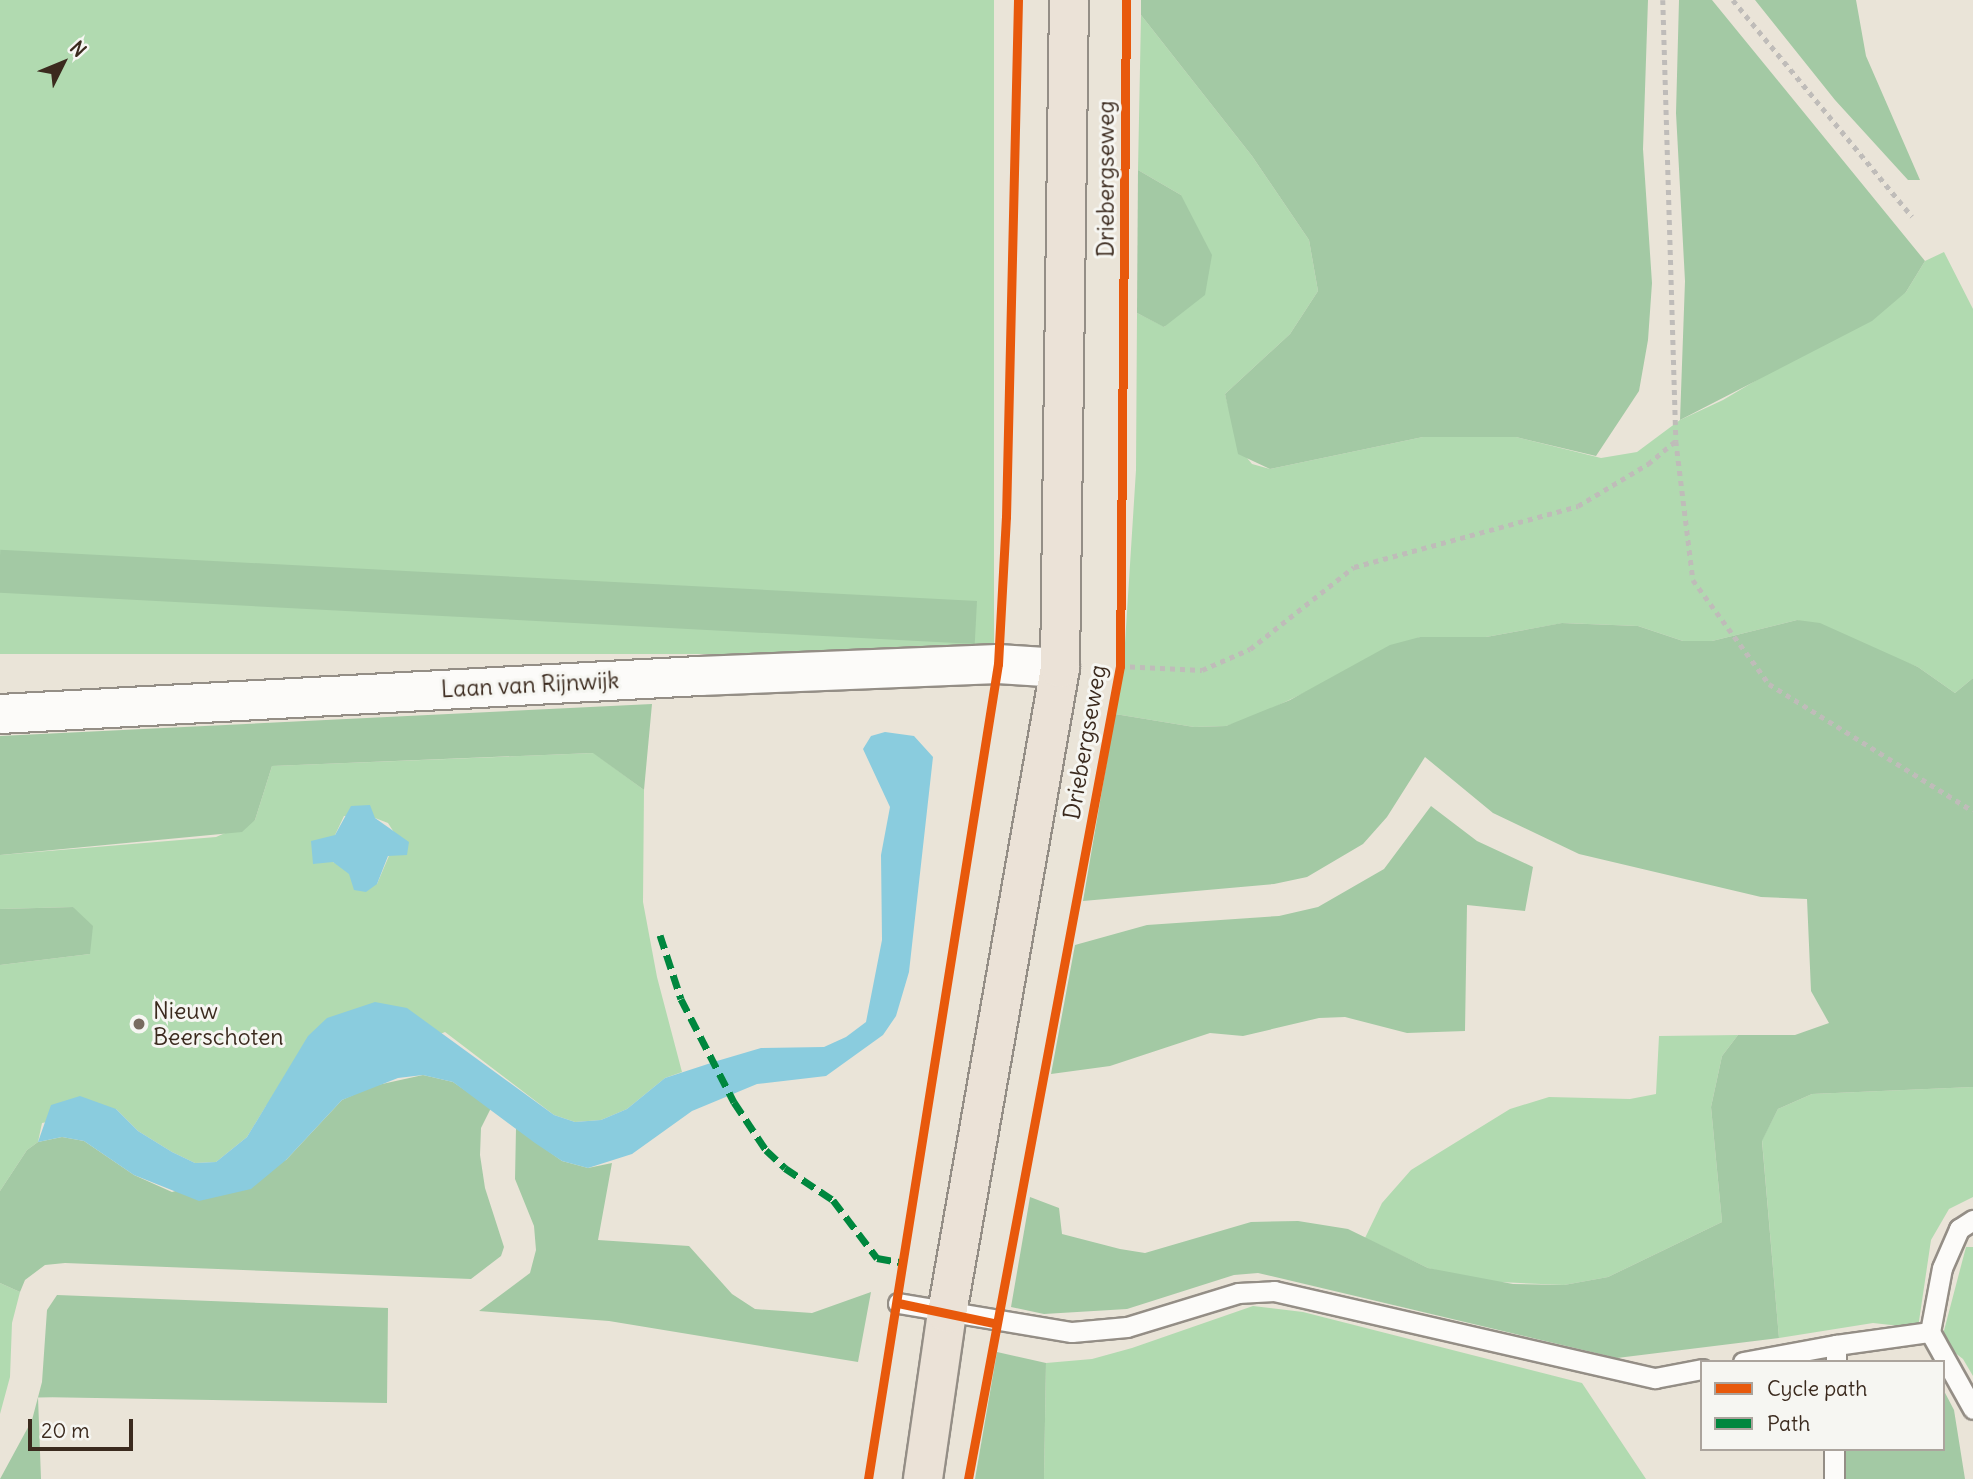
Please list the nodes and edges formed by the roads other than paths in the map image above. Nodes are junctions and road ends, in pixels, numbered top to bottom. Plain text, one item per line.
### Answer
1 (1069, 0) edge
2 (1060, 668) junction
3 (0, 714) edge
4 (1973, 1220) edge
5 (898, 1303) dead end
6 (947, 1313) junction
7 (1930, 1332) junction
8 (1836, 1353) edge
9 (1764, 1360) edge
10 (1700, 1369) edge
11 (1973, 1409) edge
12 (1834, 1451) edge
13 (923, 1479) edge
14 (1834, 1479) edge

1 - 2 main road, Driebergseweg
2 - 3 street, Laan van Rijnwijk
2 - 6 main road, Driebergseweg
4 - 7 lane
5 - 6 lane
6 - 10 lane
6 - 13 main road, Driebergseweg
7 - 8 lane
7 - 11 lane
8 - 9 lane
12 - 14 lane

